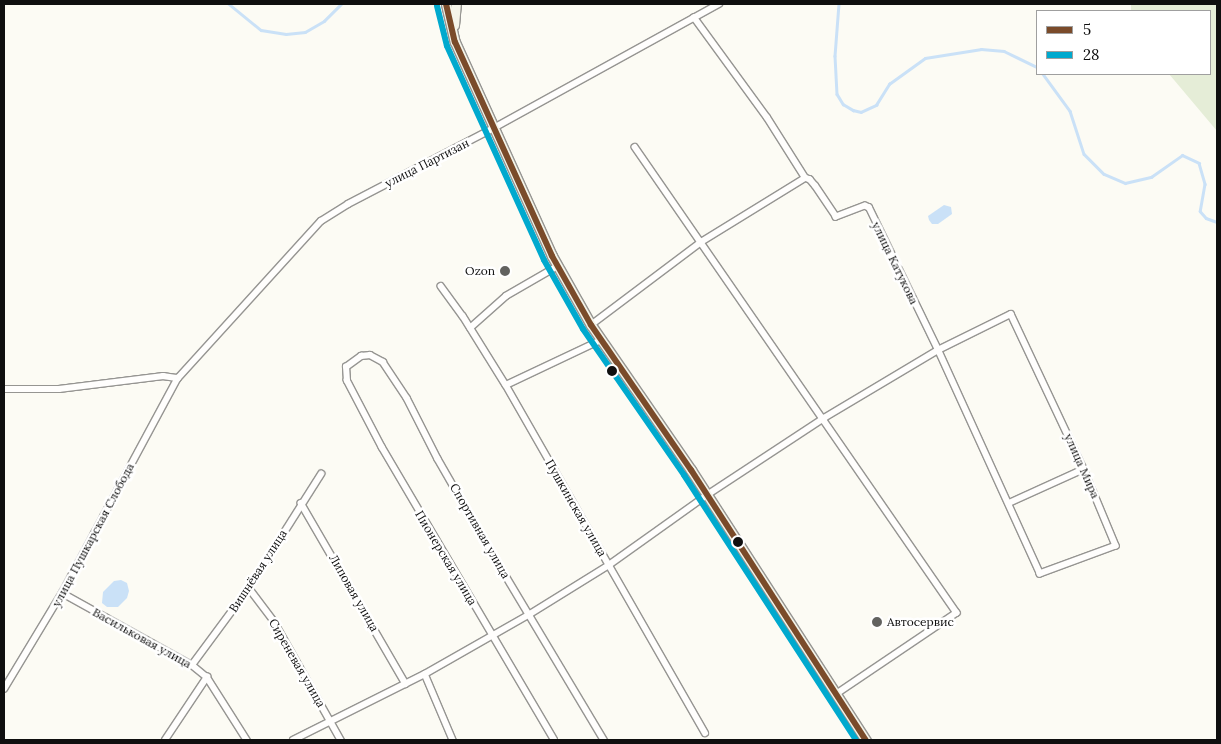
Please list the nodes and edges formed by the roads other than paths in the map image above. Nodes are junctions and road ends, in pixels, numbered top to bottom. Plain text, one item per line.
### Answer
1 (446, 4) edge
2 (456, 4) edge
3 (719, 4) edge
4 (694, 18) junction
5 (456, 42) junction
6 (494, 128) junction
7 (635, 147) dead end
8 (804, 178) junction
9 (701, 242) junction
10 (558, 266) junction
11 (441, 286) dead end
12 (591, 325) junction
13 (470, 328) junction
14 (601, 340) junction
15 (938, 350) junction
16 (345, 372) joint
17 (178, 378) junction
18 (506, 384) junction
19 (4, 389) edge
20 (824, 418) junction
21 (1084, 469) junction
22 (320, 474) dead end
23 (707, 495) junction
24 (301, 503) junction
25 (1009, 503) junction
26 (609, 565) junction
27 (1040, 574) joint
28 (249, 588) junction
29 (62, 593) junction
30 (530, 614) junction
31 (492, 636) junction
32 (192, 665) junction
33 (425, 674) junction
34 (207, 677) junction
35 (406, 684) junction
36 (4, 689) edge
37 (837, 694) junction
38 (330, 721) junction
39 (706, 733) dead end
40 (165, 740) edge
41 (247, 740) edge
42 (294, 740) edge
43 (341, 740) edge
44 (453, 740) edge
45 (554, 740) edge
46 (604, 740) edge
47 (866, 740) edge

1 - 5 main road
2 - 5 main road
3 - 4 street, улица Партизан
4 - 6 street, улица Партизан
4 - 8 street, улица Катукова
5 - 6 main road
6 - 10 main road
6 - 17 street, улица Партизан
7 - 9 street
8 - 9 street
8 - 15 street, улица Катукова
9 - 12 street
9 - 20 street
10 - 12 main road
10 - 13 street
11 - 13 street, Пушкинская улица
12 - 14 main road
13 - 18 street, Пушкинская улица
14 - 18 street
14 - 23 main road
15 - 20 street
15 - 21 street, улица Мира
15 - 25 street, улица Катукова
16 - 30 street, Спортивная улица
16 - 31 street, Пионерская улица
17 - 19 street
17 - 29 street, улица Пушкарская Слобода
18 - 26 street, Пушкинская улица
20 - 23 street
20 - 37 street
21 - 25 street
21 - 27 street, улица Мира
22 - 24 street, Вишнёвая улица
23 - 26 street
23 - 37 main road
24 - 28 street, Вишнёвая улица
24 - 35 street, Липовая улица
25 - 27 street, улица Катукова
26 - 30 street
26 - 39 street, Пушкинская улица
28 - 32 street, Вишнёвая улица
28 - 38 street, Сиреневая улица
29 - 32 street, Васильковая улица
29 - 36 street, улица Пушкарская Слобода
30 - 31 street
30 - 46 street, Спортивная улица
31 - 33 street
31 - 45 street, Пионерская улица
32 - 34 street, Васильковая улица
33 - 35 street
33 - 44 street
34 - 40 street
34 - 41 street, Васильковая улица
35 - 38 street
37 - 47 main road
38 - 42 street
38 - 43 street, Сиреневая улица

